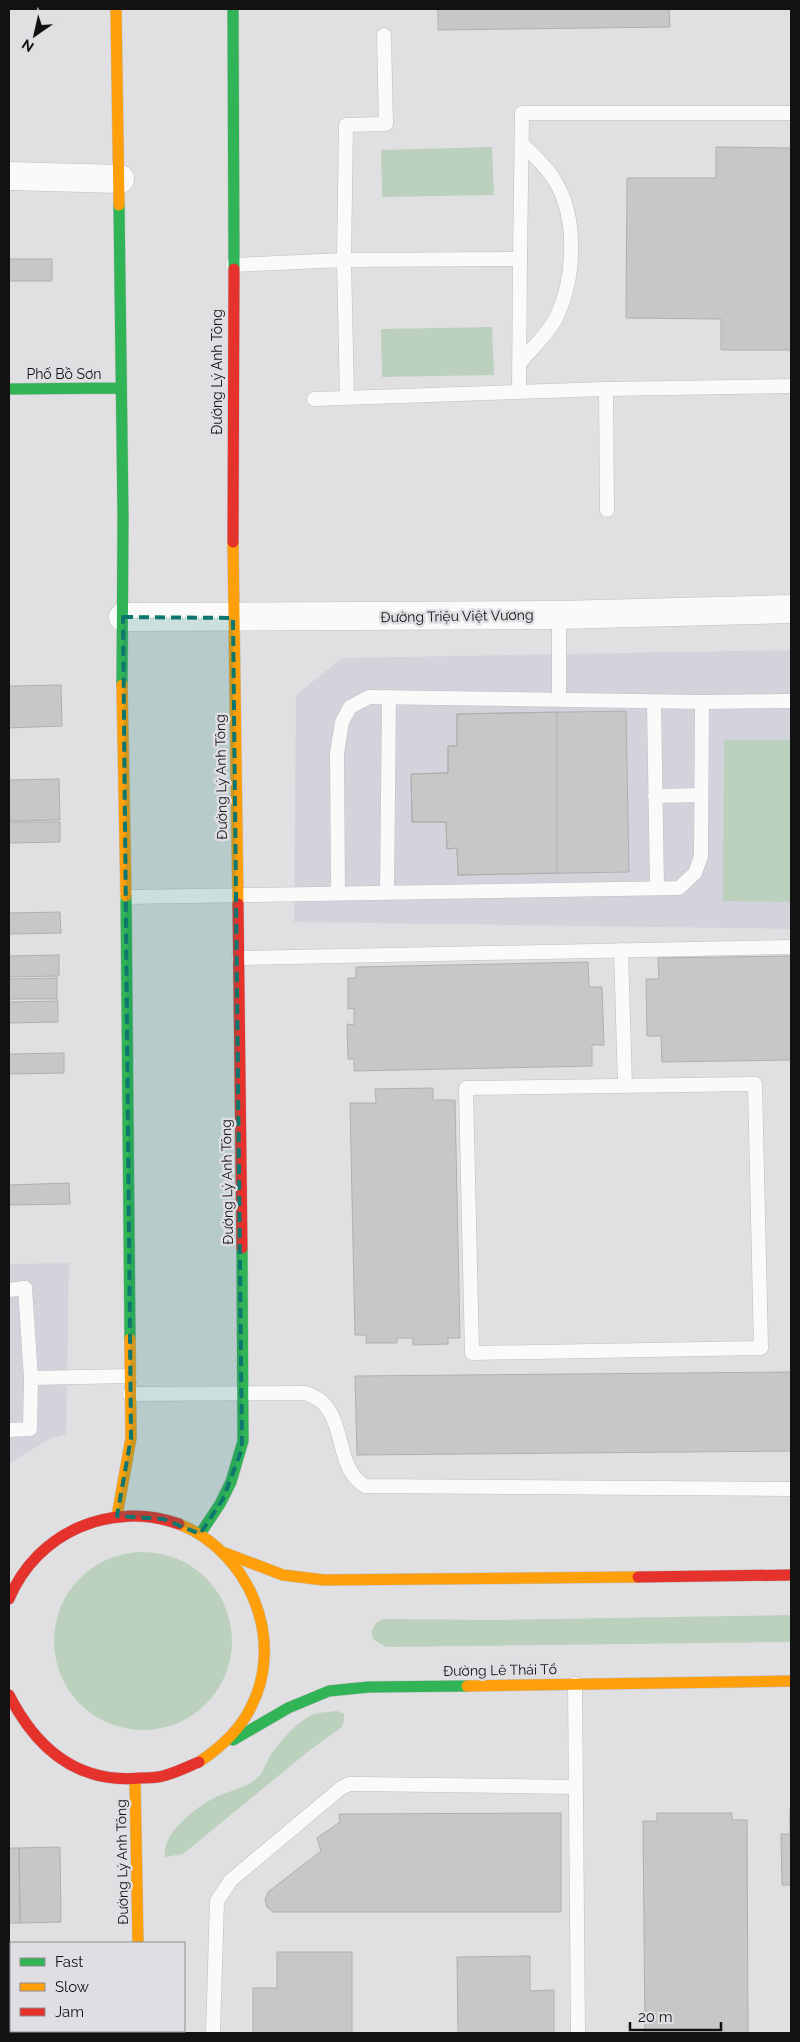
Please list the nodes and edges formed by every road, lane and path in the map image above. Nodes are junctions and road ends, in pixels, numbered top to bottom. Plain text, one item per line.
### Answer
1 (116, 9) edge
2 (233, 9) edge
3 (384, 35) dead end
4 (791, 113) edge
5 (522, 144) junction
6 (9, 176) edge
7 (120, 179) junction
8 (520, 259) junction
9 (344, 260) junction
10 (232, 265) junction
11 (520, 363) junction
12 (791, 386) edge
13 (120, 388) junction
14 (9, 389) edge
15 (606, 389) junction
16 (519, 392) junction
17 (347, 398) junction
18 (314, 399) dead end
19 (608, 510) dead end
20 (791, 609) edge
21 (559, 615) junction
22 (123, 617) junction
23 (233, 618) junction
24 (389, 697) junction
25 (559, 700) junction
26 (791, 701) edge
27 (654, 702) junction
28 (702, 702) junction
29 (701, 795) junction
30 (655, 796) junction
31 (657, 888) junction
32 (388, 893) junction
33 (238, 894) junction
34 (338, 894) junction
35 (126, 897) junction
36 (791, 947) edge
37 (621, 950) junction
38 (239, 958) junction
39 (625, 1085) junction
40 (9, 1290) edge
41 (130, 1376) junction
42 (31, 1378) junction
43 (130, 1394) junction
44 (244, 1394) junction
45 (9, 1430) edge
46 (791, 1489) edge
47 (117, 1516) junction
48 (200, 1534) junction
49 (224, 1553) junction
50 (31, 1562) junction
51 (9, 1573) edge
52 (791, 1575) edge
53 (9, 1599) edge
54 (791, 1681) edge
55 (575, 1684) junction
56 (9, 1696) edge
57 (9, 1722) edge
58 (26, 1728) junction
59 (223, 1746) junction
60 (135, 1780) junction
61 (576, 1787) junction
62 (138, 1942) edge
63 (213, 2033) edge
64 (578, 2033) edge

1 - 7 main road
2 - 10 main road, Đường Lý Anh Tông
3 - 9 lane
4 - 5 lane
5 - 8 lane
5 - 11 lane
6 - 7 street
7 - 13 main road
8 - 9 lane
8 - 11 lane
9 - 10 lane
9 - 17 lane
10 - 23 main road, Đường Lý Anh Tông
11 - 16 lane
12 - 15 lane
13 - 14 main road, Phố Bồ Sơn
13 - 22 main road
15 - 16 lane
15 - 19 lane
16 - 17 lane
17 - 18 lane
20 - 21 street, Đường Triệu Việt Vương
21 - 23 street, Đường Triệu Việt Vương
21 - 25 lane
22 - 23 street, Đường Triệu Việt Vương
22 - 35 main road
23 - 33 main road, Đường Lý Anh Tông
24 - 25 lane
24 - 32 lane
24 - 34 lane
25 - 27 lane
26 - 28 lane
27 - 28 lane
27 - 30 lane
28 - 29 lane
29 - 30 lane
29 - 31 lane
30 - 31 lane
31 - 32 lane
32 - 34 lane
33 - 34 lane
33 - 35 lane
33 - 38 main road, Đường Lý Anh Tông
35 - 41 main road
36 - 37 lane
37 - 38 lane
37 - 39 lane
38 - 44 main road, Đường Lý Anh Tông
39 - 39 lane
40 - 42 lane
41 - 42 lane
41 - 43 main road
42 - 45 lane
43 - 44 lane
43 - 47 main road
44 - 46 lane
44 - 48 main road, Đường Lý Anh Tông
47 - 48 main road
47 - 50 main road
48 - 49 main road
49 - 52 main road
49 - 59 main road
50 - 51 main road
50 - 53 main road
54 - 55 main road, Đường Lê Thái Tổ
55 - 59 main road, Đường Lê Thái Tổ
55 - 61 lane
56 - 58 main road
57 - 58 main road
58 - 60 main road
59 - 60 main road
60 - 62 main road, Đường Lý Anh Tông
61 - 63 lane
61 - 64 lane

